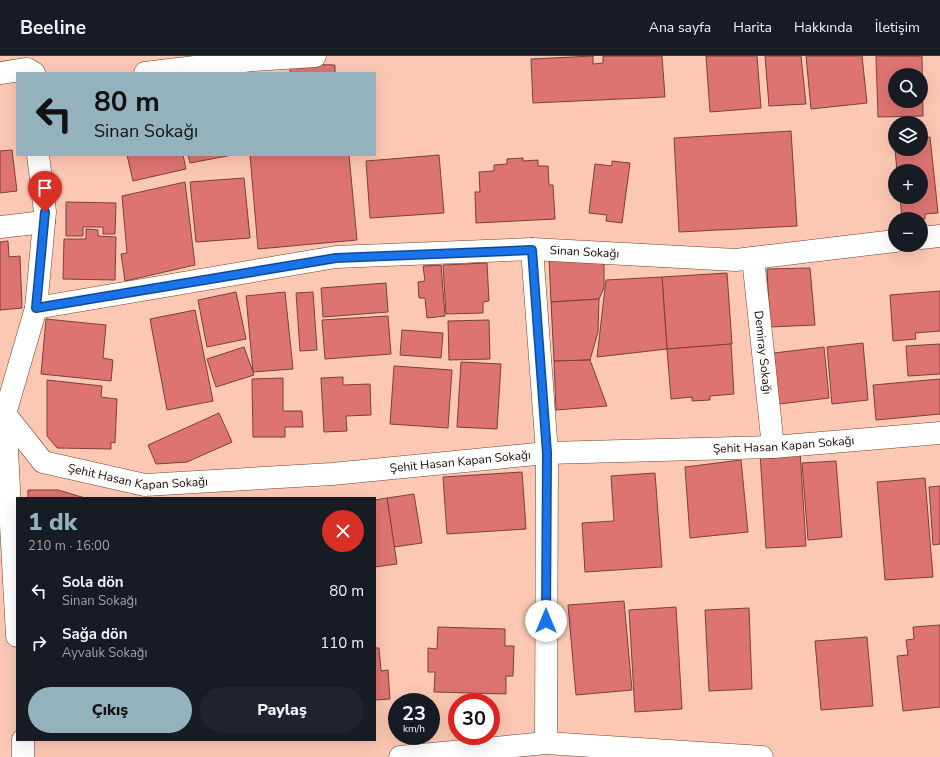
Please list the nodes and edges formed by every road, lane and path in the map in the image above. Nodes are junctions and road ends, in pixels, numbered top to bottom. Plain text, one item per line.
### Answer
1 (315, 56) edge
2 (29, 68) edge
3 (153, 72) edge
4 (0, 73) edge
5 (38, 156) edge
6 (44, 222) junction
7 (0, 227) edge
8 (940, 236) edge
9 (928, 237) edge
10 (888, 242) edge
11 (532, 250) junction
12 (753, 258) junction
13 (36, 308) junction
14 (3, 414) edge
15 (940, 433) edge
16 (773, 447) junction
17 (547, 453) junction
18 (16, 620) edge
19 (22, 741) edge
20 (546, 743) junction
21 (23, 757) edge
22 (400, 757) edge
23 (762, 757) edge

1 - 3 street
2 - 4 street
5 - 6 street
6 - 7 street
6 - 13 street
8 - 9 street
10 - 12 street, Sinan Sokağı
11 - 12 street, Sinan Sokağı
11 - 13 street, Sinan Sokağı
11 - 17 street
12 - 16 street, Demiray Sokağı
13 - 14 street
14 - 17 street, Şehit Hasan Kapan Sokağı
14 - 18 street
15 - 16 street, Şehit Hasan Kapan Sokağı
16 - 17 street, Şehit Hasan Kapan Sokağı
17 - 20 street
19 - 21 street
20 - 22 street
20 - 23 street

